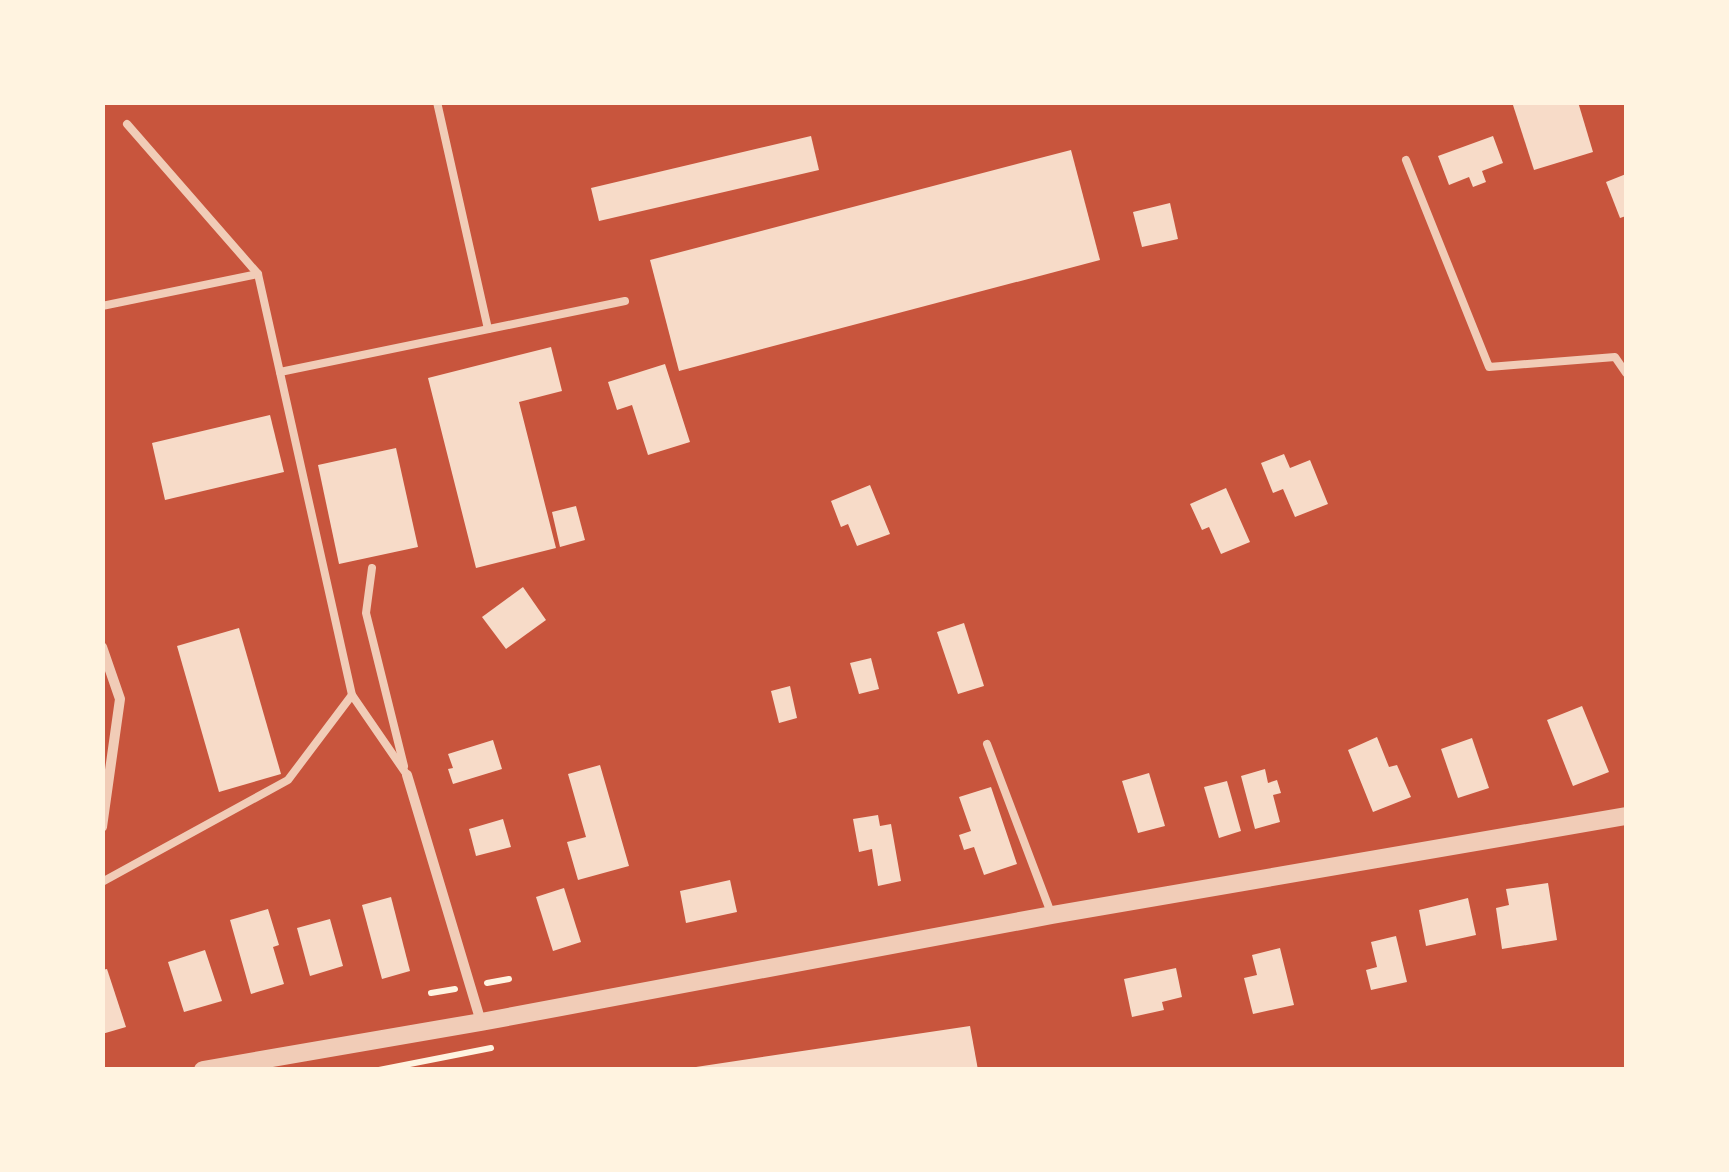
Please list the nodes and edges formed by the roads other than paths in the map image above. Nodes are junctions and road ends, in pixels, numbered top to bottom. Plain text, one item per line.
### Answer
1 (437, 102) edge
2 (128, 124) dead end
3 (1406, 160) dead end
4 (258, 274) junction
5 (625, 300) dead end
6 (102, 306) edge
7 (488, 329) junction
8 (280, 372) junction
9 (1626, 373) edge
10 (372, 568) dead end
11 (102, 647) edge
12 (352, 696) junction
13 (988, 744) dead end
14 (406, 775) junction
15 (1626, 816) edge
16 (102, 827) edge
17 (102, 882) edge
18 (1052, 915) junction
19 (481, 1022) junction
20 (204, 1070) edge

1 - 7 lane
2 - 4 lane
3 - 9 lane
4 - 6 lane
4 - 8 lane
5 - 7 lane
7 - 8 lane
8 - 12 lane
10 - 14 lane
11 - 16 street
12 - 14 lane
12 - 17 lane
13 - 18 lane
14 - 19 street
15 - 18 street
18 - 19 street
19 - 20 street

